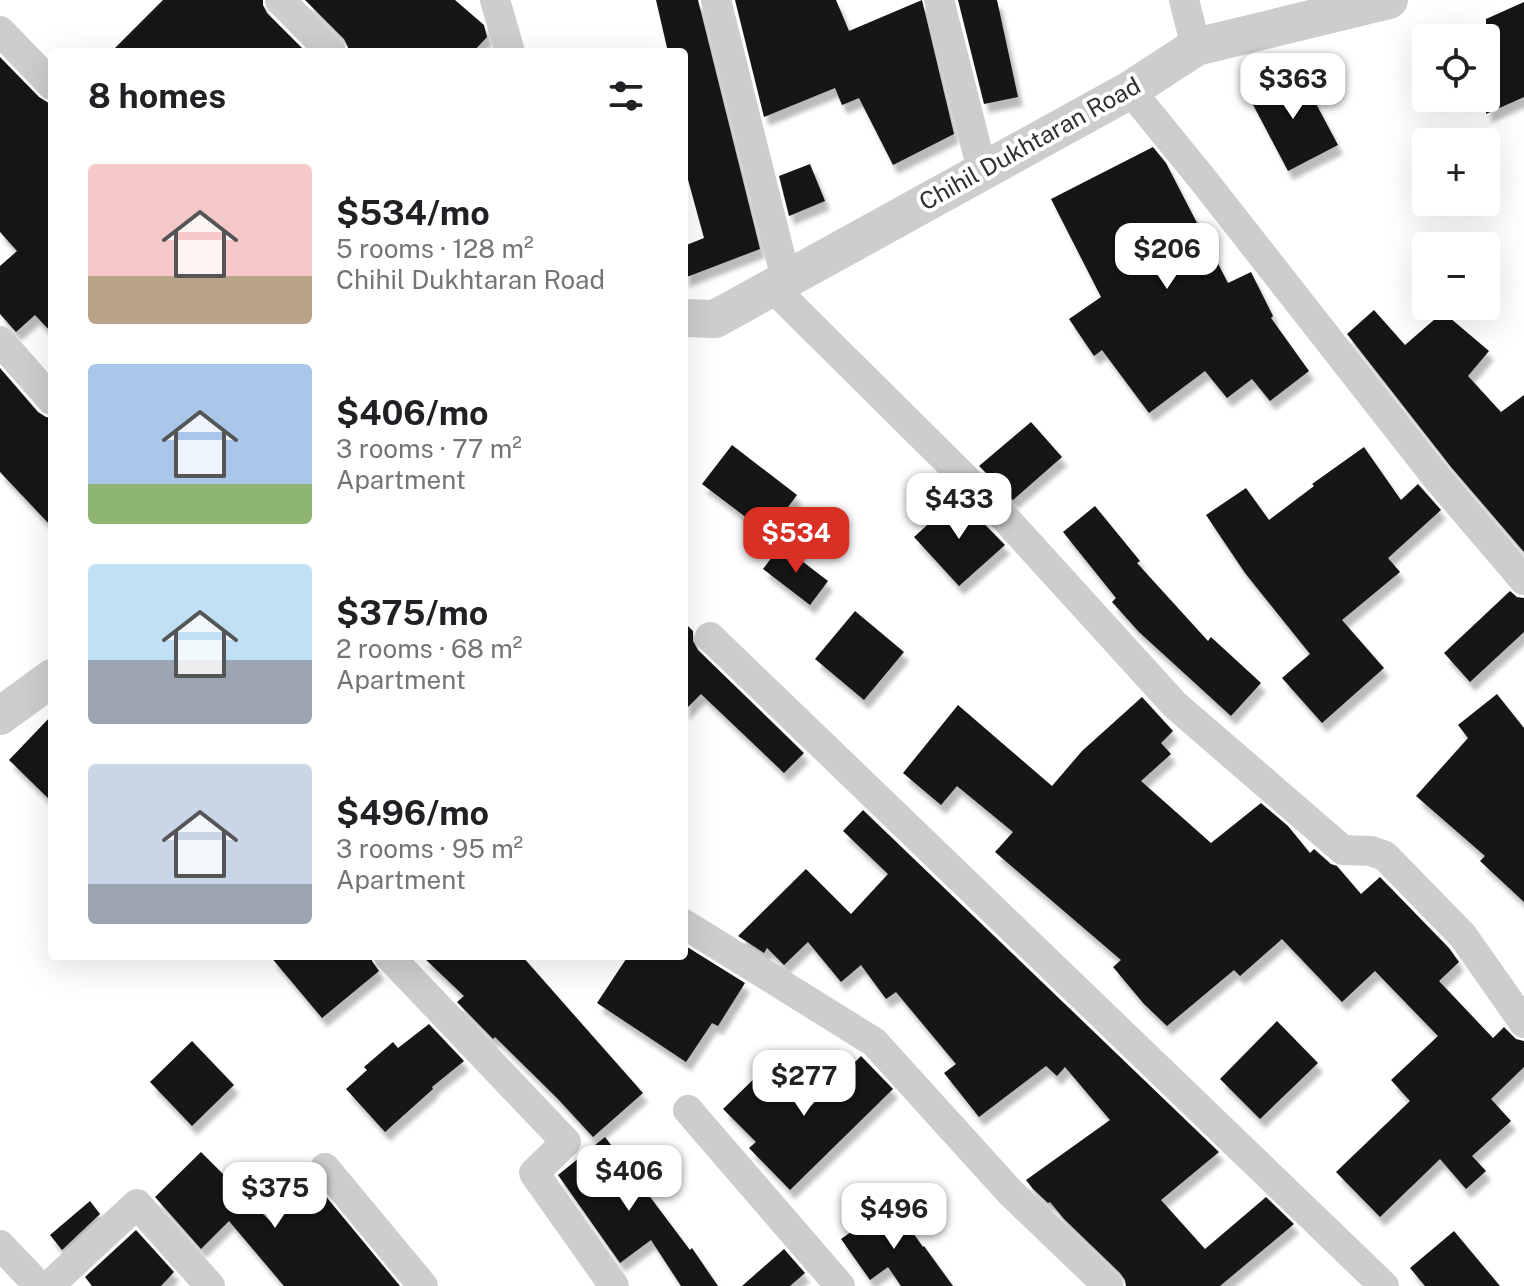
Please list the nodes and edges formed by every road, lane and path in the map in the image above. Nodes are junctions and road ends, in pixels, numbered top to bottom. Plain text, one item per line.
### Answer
1 (280, 0) edge
2 (495, 0) edge
3 (716, 0) edge
4 (939, 0) edge
5 (1184, 0) edge
6 (1389, 0) edge
7 (0, 31) edge
8 (1196, 47) junction
9 (327, 48) edge
10 (509, 48) edge
11 (48, 81) edge
12 (1130, 90) junction
13 (982, 170) junction
14 (779, 283) junction
15 (688, 318) edge
16 (0, 341) edge
17 (48, 395) edge
18 (1524, 580) edge
19 (710, 637) dead end
20 (48, 680) edge
21 (6, 701) edge
22 (688, 926) edge
23 (393, 960) edge
24 (1524, 1023) edge
25 (688, 1110) dead end
26 (325, 1168) dead end
27 (0, 1245) edge
28 (39, 1286) edge
29 (49, 1286) edge
30 (210, 1286) edge
31 (423, 1286) edge
32 (614, 1286) edge
33 (840, 1286) edge
34 (1108, 1286) edge
35 (1384, 1286) edge

1 - 9 street
2 - 10 street
3 - 14 street
4 - 13 street
5 - 8 street
6 - 8 street, Chihil Dukhtaran Road
7 - 11 street
8 - 12 street, Chihil Dukhtaran Road
12 - 13 street, Chihil Dukhtaran Road
12 - 18 street
13 - 14 street, Chihil Dukhtaran Road
14 - 15 street, Chihil Dukhtaran Road
14 - 24 street
16 - 17 street
19 - 35 street
20 - 21 street
22 - 34 street
23 - 32 street
25 - 33 street
26 - 31 street
27 - 28 street
29 - 30 street

